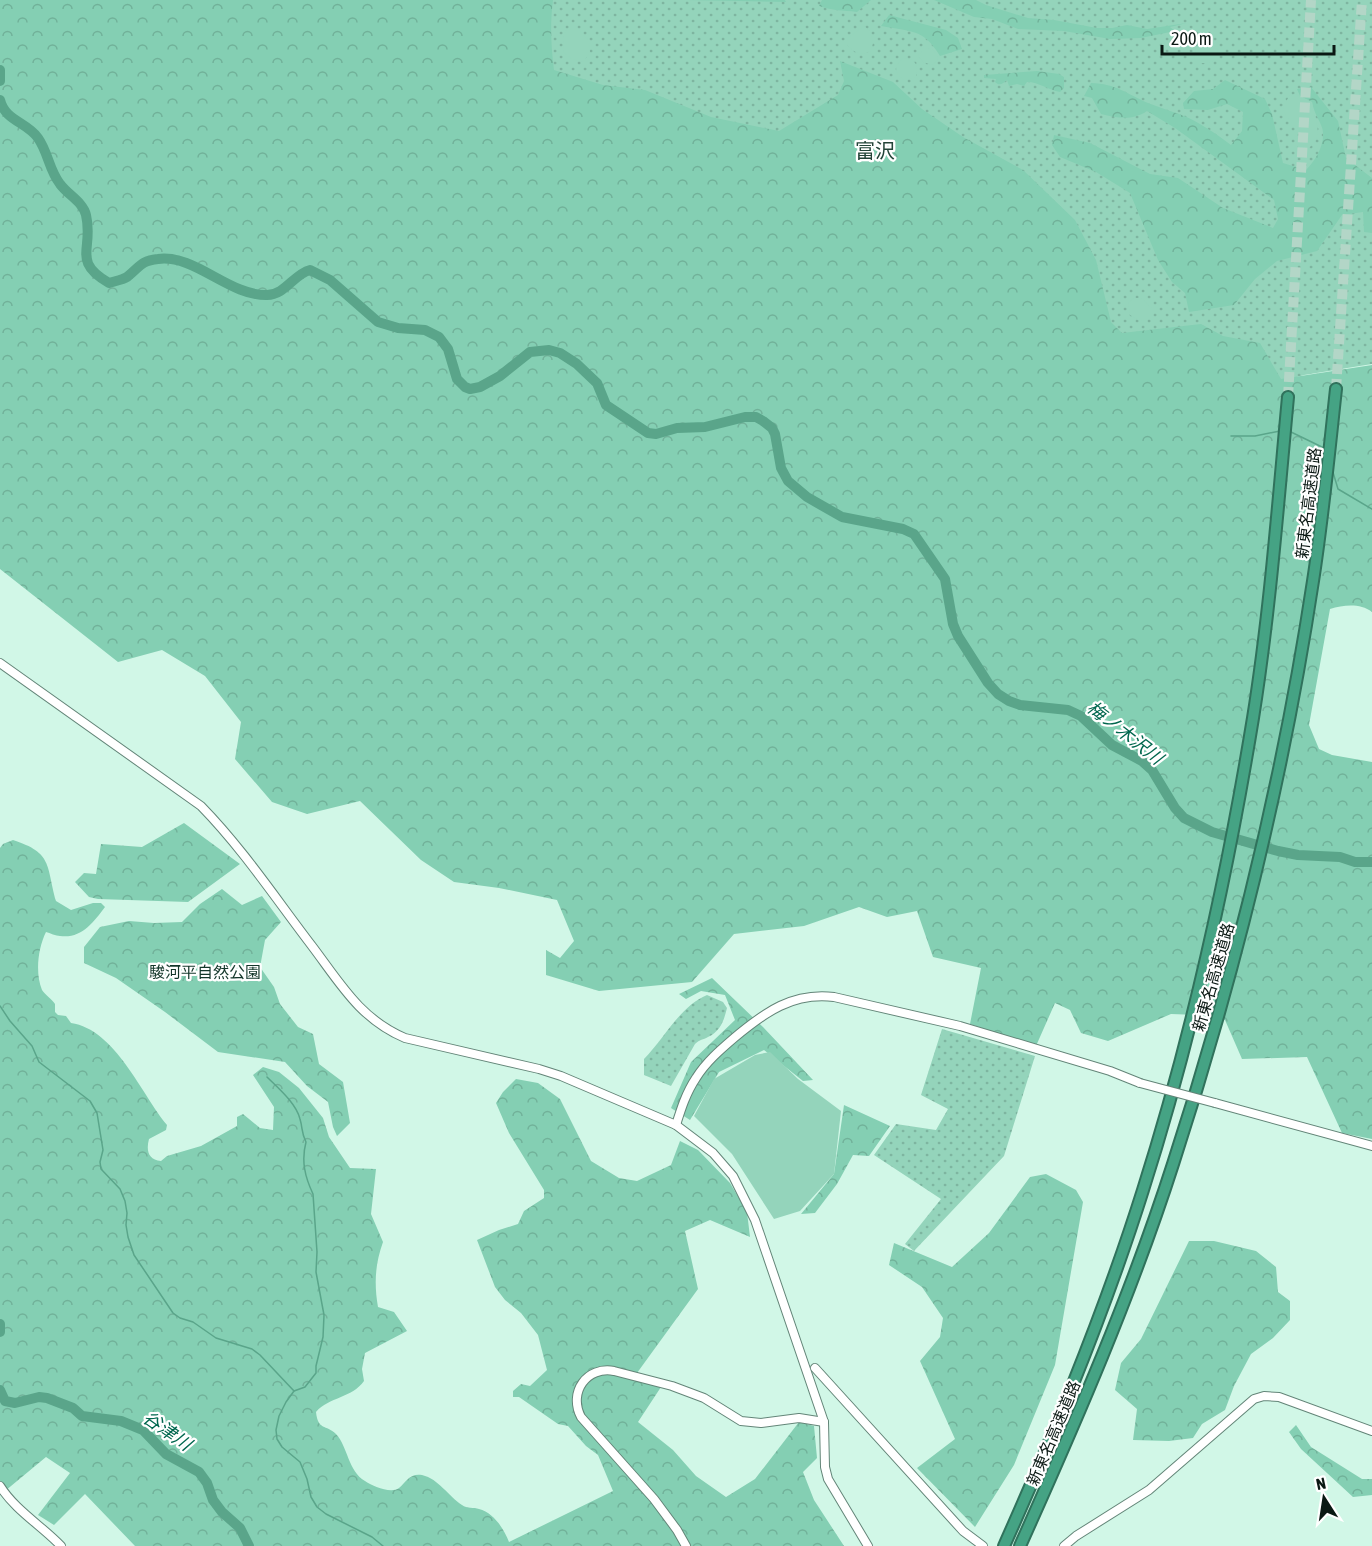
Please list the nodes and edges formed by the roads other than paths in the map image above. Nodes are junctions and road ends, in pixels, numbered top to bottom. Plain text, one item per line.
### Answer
1 (1336, 389) tunnel mouth
2 (1288, 397) tunnel mouth
3 (0, 663) edge
4 (676, 1125) junction
5 (1372, 1146) edge
6 (815, 1368) dead end
7 (824, 1422) junction
8 (1372, 1431) edge
9 (0, 1486) edge
10 (980, 1544) edge
11 (61, 1546) edge
12 (686, 1546) edge
13 (868, 1546) edge
14 (1004, 1546) edge
15 (1020, 1546) edge
16 (1064, 1546) edge

1 - 15 highway, 新東名高速道路
2 - 14 highway, 新東名高速道路
3 - 4 street
4 - 5 street, bridge
4 - 7 street
6 - 10 street
7 - 12 street
7 - 13 street
8 - 16 street
9 - 11 street

